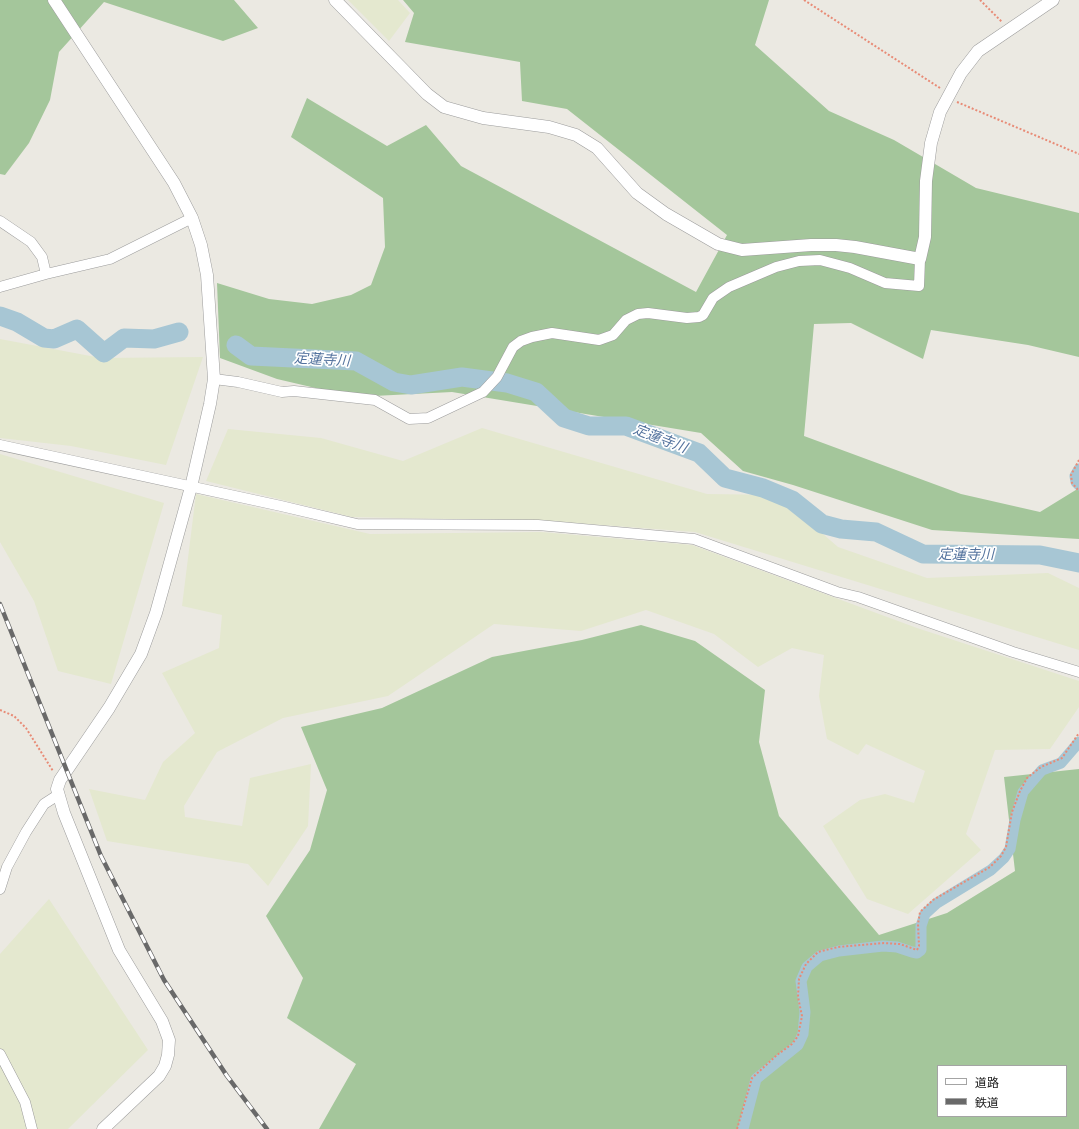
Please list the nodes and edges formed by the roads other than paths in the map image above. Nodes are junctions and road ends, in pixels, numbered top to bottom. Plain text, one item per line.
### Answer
1 (54, 0) edge
2 (335, 0) edge
3 (1053, 0) edge
4 (192, 218) junction
5 (0, 221) edge
6 (920, 260) junction
7 (46, 274) junction
8 (0, 287) edge
9 (214, 379) junction
10 (0, 445) edge
11 (192, 487) junction
12 (1079, 672) edge
13 (58, 794) junction
14 (0, 890) edge
15 (0, 1054) edge
16 (32, 1129) edge
17 (103, 1129) edge

1 - 4 street
2 - 6 street
3 - 6 street
4 - 7 street
4 - 9 street
5 - 7 street
6 - 9 street
7 - 8 street
9 - 11 street
10 - 11 street
11 - 12 street
11 - 13 street
13 - 14 street
13 - 17 street
15 - 16 street

